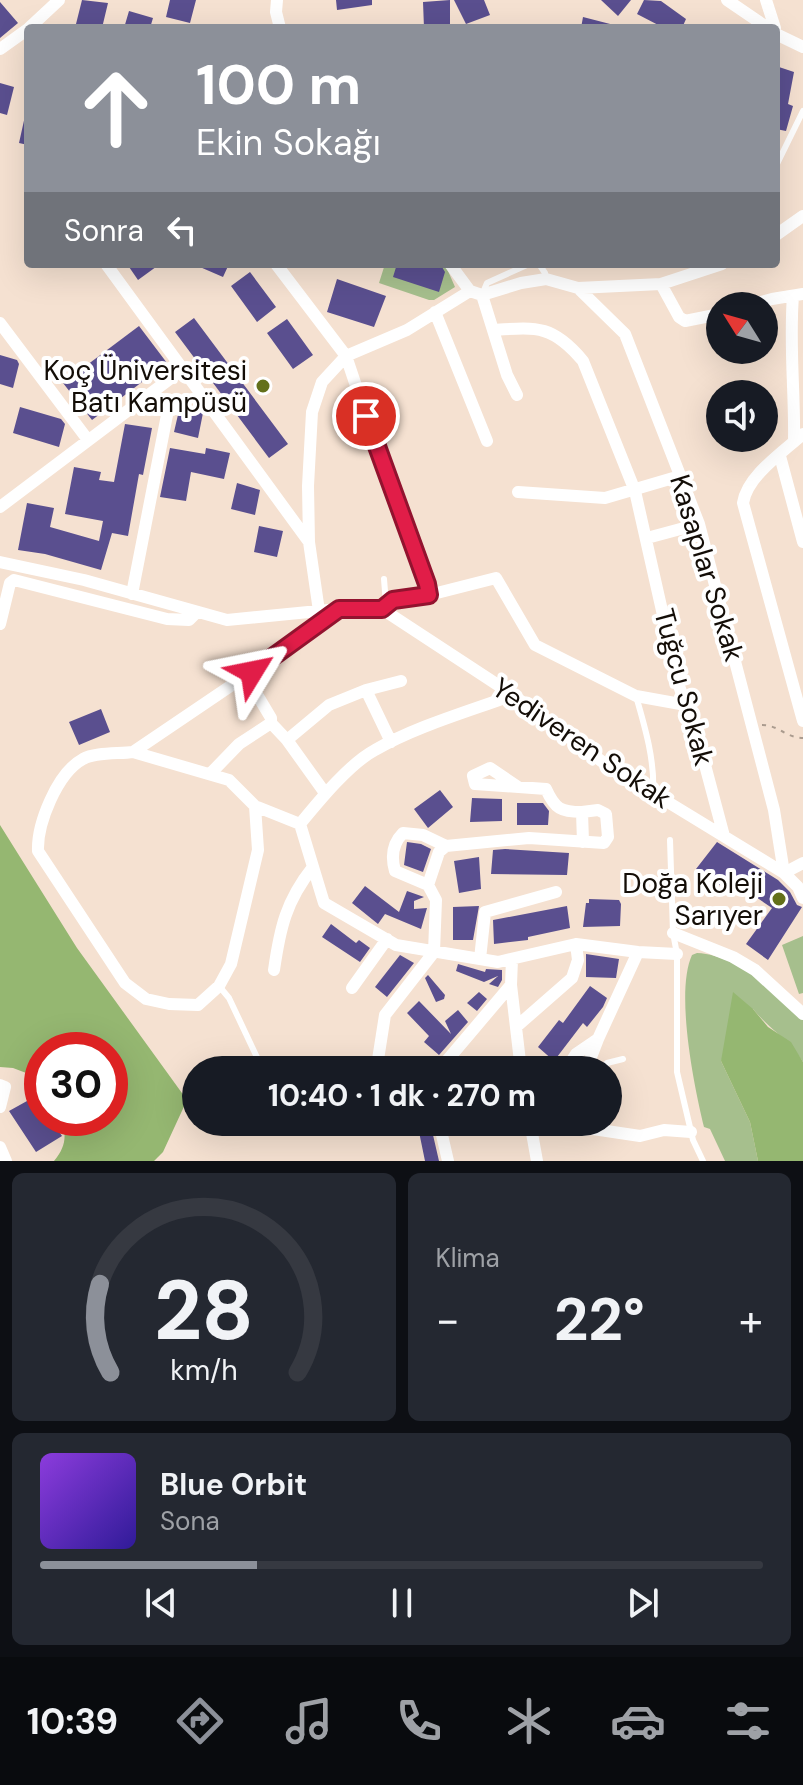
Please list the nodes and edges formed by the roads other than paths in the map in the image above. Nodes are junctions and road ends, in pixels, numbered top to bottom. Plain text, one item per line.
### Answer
1 (59, 0) edge
2 (277, 0) edge
3 (727, 0) edge
4 (766, 0) edge
5 (32, 24) edge
6 (279, 24) edge
7 (762, 24) edge
8 (774, 24) edge
9 (24, 31) edge
10 (780, 34) edge
11 (803, 47) edge
12 (0, 49) edge
13 (803, 111) edge
14 (780, 158) edge
15 (803, 216) edge
16 (780, 232) edge
17 (109, 268) edge
18 (279, 268) edge
19 (454, 268) edge
20 (520, 268) edge
21 (542, 268) edge
22 (710, 268) edge
23 (546, 279) junction
24 (661, 284) junction
25 (578, 288) junction
26 (476, 293) junction
27 (798, 295) edge
28 (778, 299) edge
29 (435, 312) junction
30 (706, 317) edge
31 (0, 323) edge
32 (494, 330) junction
33 (346, 356) junction
34 (183, 369) junction
35 (151, 393) junction
36 (517, 395) dead end
37 (798, 438) edge
38 (88, 440) junction
39 (487, 441) dead end
40 (780, 456) junction
41 (680, 476) junction
42 (635, 491) junction
43 (518, 492) dead end
44 (0, 507) edge
45 (699, 524) junction
46 (647, 538) junction
47 (309, 542) junction
48 (803, 542) edge
49 (0, 562) edge
50 (384, 579) dead end
51 (132, 594) junction
52 (429, 595) junction
53 (384, 607) junction
54 (339, 609) junction
55 (319, 611) junction
56 (197, 612) junction
57 (0, 624) edge
58 (246, 676) junction
59 (401, 681) dead end
60 (366, 690) junction
61 (513, 695) junction
62 (636, 696) junction
63 (686, 705) junction
64 (803, 721) edge
65 (271, 723) junction
66 (287, 740) junction
67 (391, 742) junction
68 (133, 752) junction
69 (210, 774) junction
70 (518, 787) dead end
71 (325, 793) junction
72 (653, 793) junction
73 (255, 806) junction
74 (582, 812) junction
75 (300, 824) junction
76 (724, 836) junction
77 (670, 840) dead end
78 (583, 842) junction
79 (446, 846) junction
80 (803, 863) edge
81 (313, 867) junction
82 (784, 873) junction
83 (428, 885) junction
84 (556, 892) dead end
85 (803, 898) edge
86 (673, 933) junction
87 (387, 939) junction
88 (576, 944) junction
89 (434, 952) junction
90 (638, 952) junction
91 (677, 954) junction
92 (480, 959) junction
93 (512, 959) junction
94 (274, 970) dead end
95 (511, 985) junction
96 (219, 986) junction
97 (352, 988) dead end
98 (803, 1014) edge
99 (516, 1027) junction
100 (598, 1039) junction
101 (256, 1056) edge
102 (379, 1056) edge
103 (451, 1056) edge
104 (519, 1056) edge
105 (575, 1056) edge
106 (591, 1056) edge
107 (0, 1085) edge
108 (0, 1107) edge
109 (622, 1132) edge
110 (691, 1132) junction
111 (442, 1136) edge
112 (533, 1136) edge
113 (0, 1147) edge
114 (6, 1161) edge
115 (448, 1161) edge
116 (537, 1161) edge
117 (703, 1161) edge

1 - 5 street
2 - 6 street
3 - 7 street
4 - 8 street
9 - 12 street
10 - 11 street
13 - 14 lane
15 - 16 street
17 - 34 street
18 - 33 street
19 - 26 street
20 - 26 lane
21 - 23 lane
22 - 24 street
23 - 25 street
23 - 26 street
24 - 25 street
24 - 30 street
25 - 41 street, Kasaplar Sokak
26 - 29 street
26 - 32 street
27 - 28 street
27 - 37 street
29 - 33 street
29 - 39 street
31 - 38 street
32 - 36 street
32 - 42 street, Tuğcu Sokak
33 - 47 street
33 - 52 street
34 - 35 street
34 - 47 street
35 - 38 street
35 - 51 street
37 - 40 street
38 - 44 street
40 - 48 street
40 - 64 street
41 - 42 street
41 - 45 street, Kasaplar Sokak
42 - 43 street
42 - 46 street, Tuğcu Sokak
45 - 46 street
45 - 82 street, Kasaplar Sokak
46 - 63 street, Tuğcu Sokak
47 - 55 street
49 - 51 street
50 - 53 lane
51 - 56 street
52 - 53 street
52 - 62 street
53 - 54 street
53 - 61 street, Yediveren Sokak
54 - 55 street
54 - 58 street
55 - 56 street
56 - 57 street
58 - 65 street
58 - 68 street
59 - 60 street
60 - 66 street
60 - 67 street
61 - 67 street
61 - 72 street, Yediveren Sokak
62 - 63 street
62 - 72 lane
63 - 76 street, Tuğcu Sokak
65 - 66 street
65 - 69 street
66 - 71 street
67 - 71 street
68 - 69 street
68 - 96 street
69 - 73 street
70 - 74 street
71 - 75 street
72 - 76 street, Yediveren Sokak
73 - 75 street
73 - 96 street
74 - 78 street
74 - 78 street
75 - 81 street
76 - 82 street, Yediveren Sokak
77 - 86 lane
78 - 79 street
79 - 83 street
79 - 83 street
80 - 82 street
81 - 87 street
81 - 94 street
82 - 85 street
83 - 89 street
84 - 92 street
86 - 91 lane
86 - 98 street
87 - 89 street
87 - 97 street
88 - 90 street
88 - 93 street
88 - 99 street
89 - 92 street
89 - 102 street
90 - 91 street
90 - 100 street
91 - 110 lane
92 - 93 street
93 - 95 street
95 - 99 street
95 - 103 street
96 - 101 lane
99 - 104 street
100 - 105 street
100 - 106 street
107 - 108 street
109 - 110 street
110 - 117 lane
111 - 115 street
112 - 116 street
113 - 114 street

